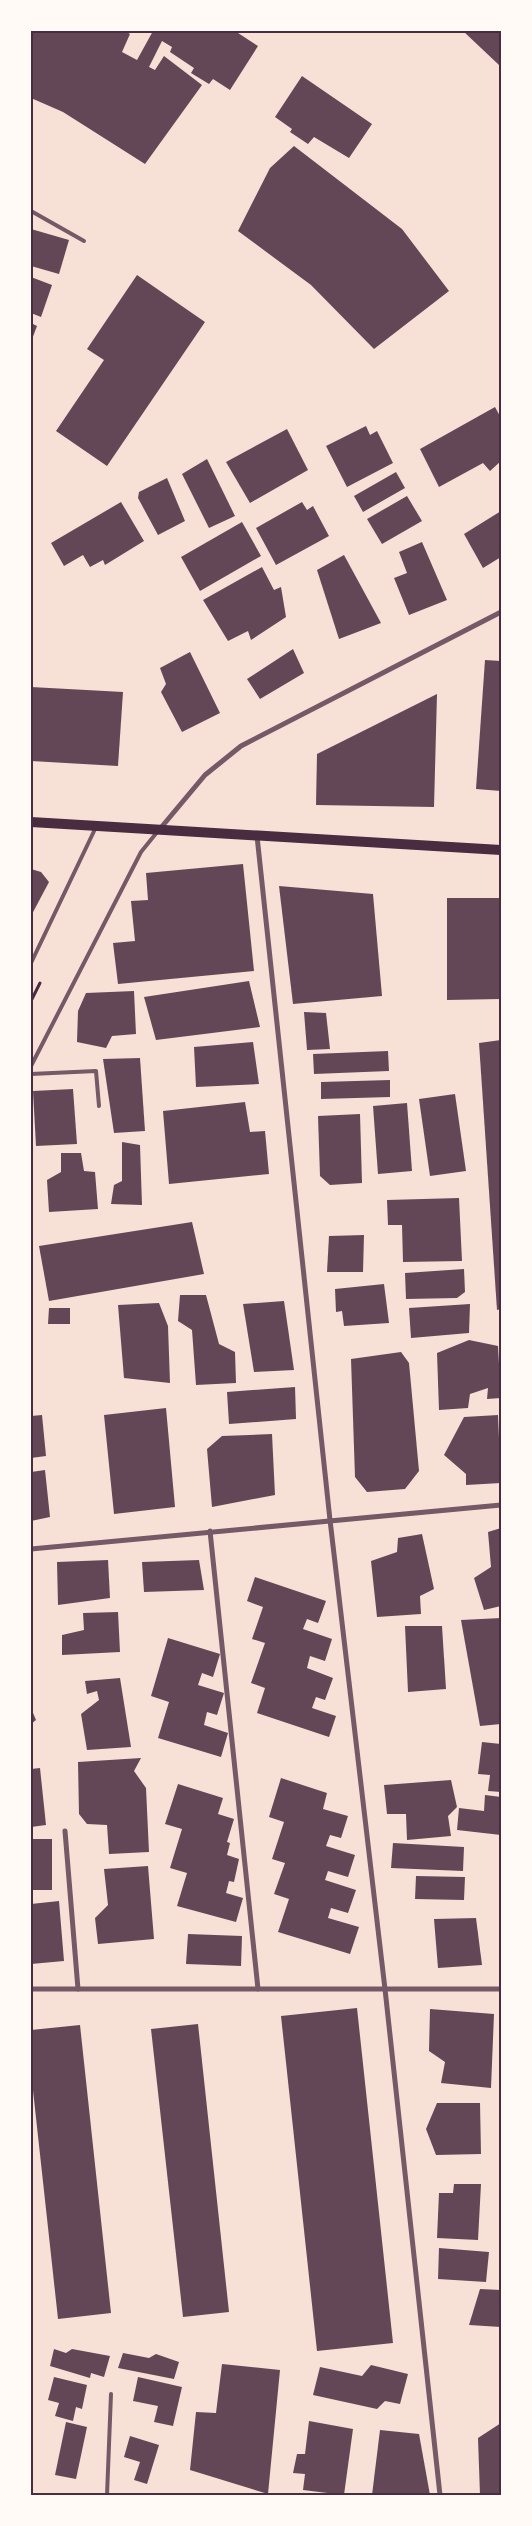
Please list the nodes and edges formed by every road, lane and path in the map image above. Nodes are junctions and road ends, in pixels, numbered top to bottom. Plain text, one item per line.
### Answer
1 (31, 212) edge
2 (84, 241) dead end
3 (501, 612) edge
4 (31, 822) edge
5 (96, 826) junction
6 (158, 831) junction
7 (257, 836) junction
8 (501, 850) edge
9 (31, 963) edge
10 (31, 1066) edge
11 (31, 1074) edge
12 (99, 1106) dead end
13 (501, 1505) edge
14 (330, 1520) junction
15 (210, 1531) junction
16 (31, 1549) edge
17 (65, 1831) dead end
18 (31, 1989) edge
19 (78, 1989) junction
20 (258, 1989) junction
21 (385, 1989) junction
22 (501, 1989) edge
23 (111, 2394) dead end
24 (106, 2495) edge
25 (440, 2495) edge

1 - 2 lane
3 - 6 street
4 - 5 main road
5 - 6 main road
5 - 9 lane
6 - 7 main road
6 - 10 lane
7 - 8 main road
7 - 14 street
11 - 12 lane
13 - 14 street
14 - 15 street
14 - 21 street
15 - 16 street
15 - 20 street
17 - 19 street
18 - 19 street
19 - 20 street
20 - 21 street
21 - 22 street
21 - 25 street
23 - 24 lane

